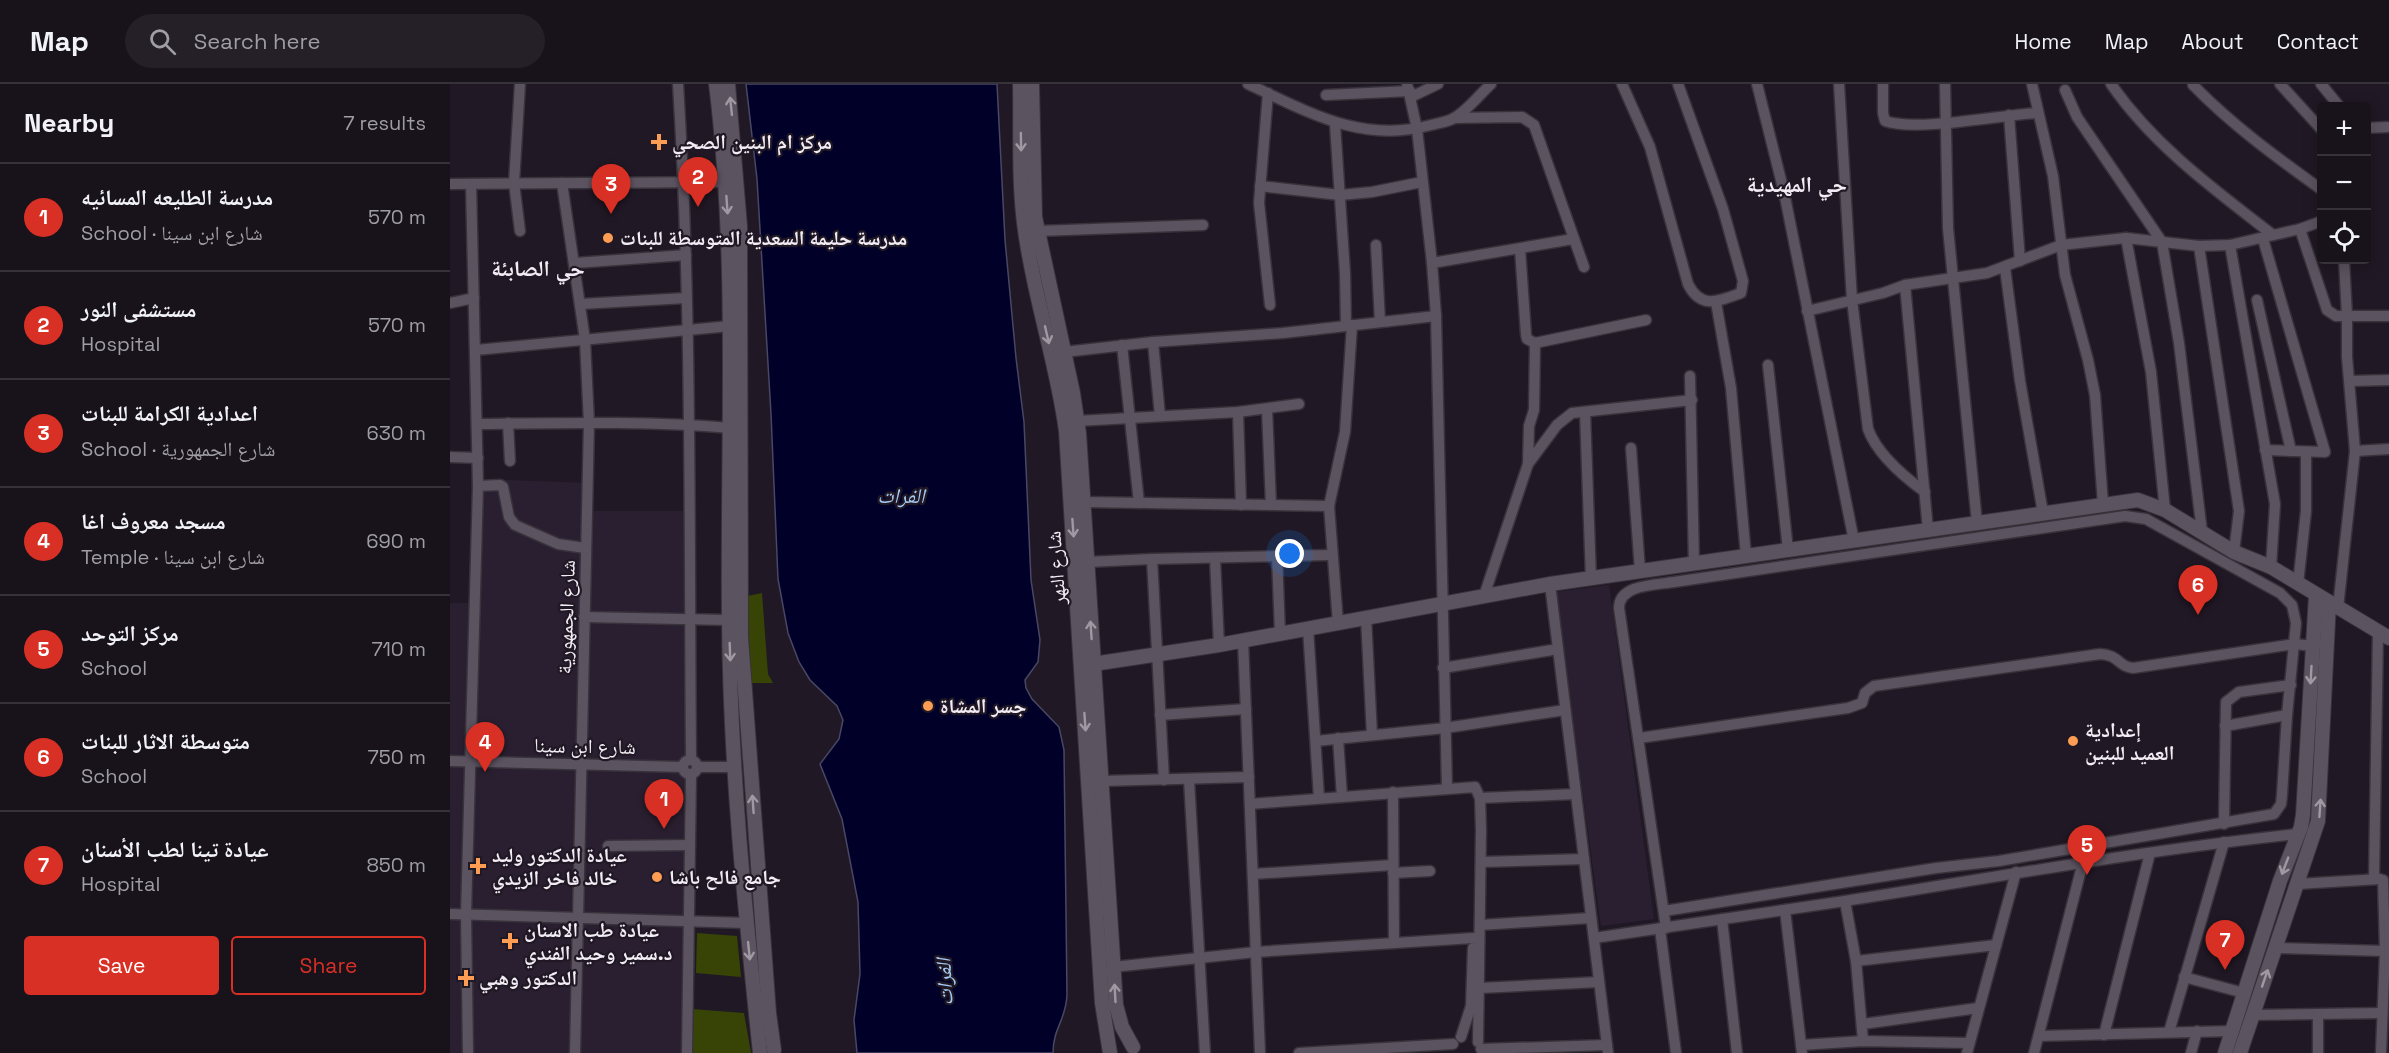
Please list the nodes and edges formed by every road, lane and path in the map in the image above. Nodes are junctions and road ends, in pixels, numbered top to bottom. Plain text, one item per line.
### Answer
1 (520, 84) edge
2 (678, 84) edge
3 (716, 84) edge
4 (728, 84) edge
5 (1020, 84) edge
6 (1032, 84) edge
7 (1248, 84) edge
8 (1438, 84) edge
9 (1491, 84) edge
10 (1622, 84) edge
11 (1678, 84) edge
12 (1757, 84) edge
13 (1839, 84) edge
14 (1883, 84) edge
15 (1945, 84) edge
16 (2032, 84) edge
17 (2112, 84) edge
18 (2280, 84) edge
19 (2321, 84) edge
20 (2193, 85) edge
21 (2065, 90) dead end
22 (1410, 91) edge
23 (1268, 93) junction
24 (1326, 94) dead end
25 (2336, 102) edge
26 (2037, 113) junction
27 (2009, 115) junction
28 (1454, 118) junction
29 (1946, 122) junction
30 (1335, 124) junction
31 (2317, 125) edge
32 (2387, 127) dead end
33 (2371, 128) edge
34 (1417, 129) junction
35 (684, 182) junction
36 (726, 182) junction
37 (1422, 182) junction
38 (471, 183) junction
39 (514, 183) junction
40 (562, 183) junction
41 (450, 184) edge
42 (1260, 186) junction
43 (2317, 186) edge
44 (1340, 195) junction
45 (2317, 223) edge
46 (1203, 225) dead end
47 (2300, 229) junction
48 (520, 231) dead end
49 (1038, 231) junction
50 (2268, 237) junction
51 (2126, 238) junction
52 (1573, 239) junction
53 (2162, 242) junction
54 (1376, 245) dead end
55 (2061, 245) junction
56 (2230, 245) junction
57 (2199, 246) junction
58 (1520, 249) junction
59 (686, 255) junction
60 (2020, 261) junction
61 (575, 262) junction
62 (1432, 263) junction
63 (2344, 264) edge
64 (1584, 267) dead end
65 (2005, 268) junction
66 (1953, 278) junction
67 (1905, 285) junction
68 (474, 298) junction
69 (686, 298) junction
70 (1852, 300) junction
71 (2257, 300) dead end
72 (1716, 302) junction
73 (450, 303) edge
74 (581, 304) junction
75 (1270, 305) dead end
76 (1807, 310) junction
77 (1436, 316) junction
78 (2348, 316) junction
79 (2389, 316) edge
80 (1646, 320) dead end
81 (1380, 322) junction
82 (1349, 325) junction
83 (730, 326) junction
84 (687, 330) junction
85 (585, 340) junction
86 (1153, 342) junction
87 (1534, 343) junction
88 (1122, 345) junction
89 (476, 350) junction
90 (1064, 351) junction
91 (1768, 365) dead end
92 (1690, 376) dead end
93 (2389, 380) edge
94 (736, 381) junction
95 (2350, 381) junction
96 (1692, 400) junction
97 (1299, 404) dead end
98 (1267, 408) junction
99 (1238, 412) junction
100 (1585, 412) junction
101 (1160, 416) junction
102 (1129, 418) junction
103 (1077, 421) junction
104 (508, 423) junction
105 (589, 423) junction
106 (478, 424) junction
107 (690, 425) junction
108 (730, 428) junction
109 (1631, 448) dead end
110 (2389, 449) edge
111 (2265, 450) junction
112 (2291, 451) junction
113 (2355, 451) junction
114 (2306, 452) junction
115 (450, 458) edge
116 (478, 458) junction
117 (510, 461) dead end
118 (1075, 464) junction
119 (1528, 464) junction
120 (478, 486) junction
121 (1925, 492) junction
122 (1083, 502) junction
123 (1138, 503) junction
124 (2103, 504) junction
125 (1241, 505) junction
126 (1271, 505) junction
127 (1329, 506) junction
128 (2165, 510) junction
129 (2043, 513) junction
130 (1977, 523) junction
131 (1928, 530) junction
132 (2202, 532) junction
133 (1854, 541) junction
134 (585, 548) junction
135 (1788, 550) junction
136 (2235, 552) junction
137 (1331, 555) junction
138 (1277, 556) junction
139 (1746, 556) junction
140 (1215, 558) junction
141 (1152, 559) junction
142 (1087, 562) junction
143 (1694, 564) junction
144 (1672, 567) junction
145 (2271, 567) junction
146 (1640, 572) junction
147 (1591, 579) junction
148 (1674, 582) junction
149 (1550, 584) junction
150 (2298, 584) junction
151 (2316, 595) junction
152 (1484, 596) junction
153 (1442, 603) junction
154 (2333, 605) junction
155 (584, 617) junction
156 (1366, 617) junction
157 (690, 620) junction
158 (729, 620) junction
159 (1338, 623) junction
160 (1308, 628) junction
161 (1281, 633) junction
162 (2384, 635) edge
163 (1243, 640) junction
164 (2295, 644) junction
165 (1219, 645) junction
166 (2313, 646) junction
167 (1558, 649) junction
168 (1156, 656) junction
169 (1093, 664) junction
170 (1443, 668) junction
171 (2291, 685) junction
172 (2378, 705) junction
173 (1246, 709) junction
174 (1565, 710) junction
175 (2389, 712) edge
176 (1160, 715) junction
177 (2287, 715) junction
178 (2225, 726) junction
179 (1445, 728) junction
180 (1372, 735) junction
181 (1338, 738) junction
182 (1639, 738) junction
183 (1316, 741) junction
184 (450, 761) edge
185 (470, 762) junction
186 (580, 764) junction
187 (690, 767) junction
188 (734, 767) junction
189 (1249, 777) junction
190 (1164, 780) junction
191 (1189, 780) junction
192 (1102, 781) junction
193 (1447, 788) junction
194 (1393, 792) junction
195 (1576, 794) junction
196 (1342, 796) junction
197 (1319, 798) junction
198 (1480, 798) junction
199 (1250, 804) junction
200 (1479, 816) junction
201 (2224, 824) junction
202 (738, 831) junction
203 (755, 832) junction
204 (2298, 834) junction
205 (1099, 837) junction
206 (2224, 842) junction
207 (690, 845) junction
208 (608, 846) dead end
209 (2150, 853) junction
210 (1584, 859) junction
211 (1481, 861) junction
212 (2083, 862) junction
213 (1393, 869) junction
214 (1430, 871) dead end
215 (2016, 872) junction
216 (1253, 874) junction
217 (2382, 879) edge
218 (2297, 884) junction
219 (1845, 901) junction
220 (1785, 910) junction
221 (1664, 911) junction
222 (450, 914) edge
223 (466, 914) junction
224 (578, 918) junction
225 (1592, 918) junction
226 (1722, 919) junction
227 (689, 921) junction
228 (746, 923) junction
229 (1480, 925) junction
230 (1663, 928) junction
231 (1473, 938) junction
232 (1594, 939) junction
233 (1394, 943) junction
234 (1996, 945) junction
235 (2259, 946) junction
236 (2275, 948) junction
237 (2385, 951) junction
238 (1256, 952) junction
239 (1199, 958) junction
240 (1856, 961) junction
241 (1113, 967) junction
242 (2184, 977) junction
243 (1599, 982) junction
244 (1480, 988) junction
245 (2244, 993) junction
246 (2385, 1002) edge
247 (1978, 1008) junction
248 (2381, 1013) junction
249 (2252, 1015) junction
250 (2318, 1016) junction
251 (1863, 1024) junction
252 (2197, 1031) junction
253 (2232, 1031) junction
254 (2169, 1032) junction
255 (2104, 1035) junction
256 (2039, 1036) junction
257 (1863, 1041) junction
258 (1455, 1045) edge
259 (1479, 1048) edge
260 (1968, 1048) edge
261 (1608, 1049) edge
262 (1802, 1049) edge
263 (1138, 1050) edge
264 (769, 1052) edge
265 (468, 1053) edge
266 (574, 1053) edge
267 (687, 1053) edge
268 (1112, 1053) edge
269 (1205, 1053) edge
270 (1260, 1053) edge
271 (1299, 1053) edge
272 (1676, 1053) edge
273 (1737, 1053) edge
274 (2034, 1053) edge
275 (2192, 1053) edge
276 (2225, 1053) edge
277 (2240, 1053) edge
278 (2318, 1053) edge
279 (2381, 1053) edge

1 - 39 street
2 - 35 street
3 - 36 main road
94 -> 4 main road
5 -> 118 main road, شارع النهر
6 - 49 main road, شارع النهر
7 - 23 street
8 - 22 street
9 - 28 street
10 - 72 street
11 - 72 street
12 - 76 street
13 - 70 street
14 - 29 street
15 - 29 street
16 - 26 street
17 - 50 street
18 - 31 street
19 - 25 street
20 - 43 street
21 - 53 street
22 - 24 street
22 - 34 street
23 - 30 street
23 - 42 street
26 - 27 street
26 - 55 street
27 - 29 street
27 - 60 street
28 - 34 street
28 - 52 street
29 - 66 street
30 - 34 street
30 - 44 street
32 - 33 street
34 - 37 street
35 - 36 street
35 - 40 street
35 - 59 street
36 -> 83 main road
37 - 44 street
37 - 62 street
38 - 39 street
38 - 41 street
38 - 68 street
39 - 40 street
39 - 48 street
40 - 61 street, شارع الجمهورية
42 - 44 street
42 - 75 street
44 - 82 street
45 - 47 street
46 - 49 street
47 - 50 street
47 - 78 street
49 - 90 main road, شارع النهر
50 - 56 street
50 - 114 street
51 - 53 street
51 - 55 street
51 - 128 street
52 - 58 street
52 - 64 street
53 - 57 street
53 - 132 street
54 - 81 street
55 - 60 street
55 - 124 street
56 - 57 street
56 - 111 street
57 - 136 street
58 - 62 street
58 - 87 street
59 - 61 street
59 - 69 street
60 - 65 street
61 - 74 street, شارع الجمهورية
62 - 77 street
63 - 78 street
65 - 66 street
65 - 129 street
66 - 67 street
66 - 130 street
67 - 70 street
67 - 121 street
68 - 73 street
68 - 89 street
69 - 74 street
69 - 84 street
70 - 76 street
70 - 121 street
71 - 112 street
72 - 139 street
74 - 85 street, شارع الجمهورية
76 - 133 street
77 - 81 street
77 - 153 street
78 - 79 street
78 - 95 street
80 - 87 street
81 - 82 street
82 - 86 street
82 - 127 street
83 - 84 street
83 - 94 main road
84 - 85 street
84 - 107 street
85 - 89 street
85 - 105 street, شارع الجمهورية
86 - 88 street
86 - 101 street
87 - 119 street
88 - 90 street
88 - 102 street
89 - 106 street
90 - 103 main road, شارع النهر
91 - 135 street
92 - 96 street
93 - 95 street
94 - 108 main road
203 -> 94 main road
95 - 113 street
96 - 100 street
96 - 143 street
97 - 98 street
98 - 99 street
98 - 126 street
99 - 101 street
99 - 125 street
100 - 119 street
100 - 147 street
101 - 102 street
102 - 103 street
102 - 123 street
103 - 118 main road, شارع النهر
104 - 105 street
104 - 106 street
104 - 117 street
105 - 107 street
105 - 134 street, شارع الجمهورية
106 - 116 street
107 - 108 street
107 - 157 street
108 - 158 main road
109 - 146 street
110 - 113 street
111 - 112 street
111 - 145 street
112 - 114 street
113 - 154 street
114 - 150 street
115 - 116 street
116 - 120 street
118 - 122 main road, شارع النهر
118 -> 205 main road, شارع النهر
119 - 152 street
120 - 134 street
120 - 185 street
121 - 131 street
122 - 123 street
122 - 142 main road, شارع النهر
123 - 125 street
124 - 128 main road
124 - 129 main road
125 - 126 street
126 - 127 street
127 - 137 street
128 - 132 main road
129 - 130 main road
130 - 131 main road
131 - 133 main road
132 - 136 main road
133 - 135 main road
134 - 155 street, شارع الجمهورية
135 - 139 main road
136 - 145 main road
137 - 138 street
137 - 159 street
138 - 140 street
138 - 161 street
139 - 143 main road
140 - 141 street
140 - 165 street
141 - 142 street
141 - 168 street
169 -> 142 main road, شارع النهر
143 - 144 main road
144 - 146 main road
144 - 148 street
145 - 150 main road
146 - 147 main road
147 - 149 main road
148 - 164 street
148 - 182 street
149 - 152 main road
149 - 167 street
150 - 151 main road
151 - 154 main road
151 - 166 main road
152 - 153 main road
153 - 156 main road
153 - 170 street
154 - 162 main road
218 -> 154 main road
155 - 157 street
155 - 186 street, شارع الجمهورية
156 - 159 main road
156 - 180 street
157 - 158 street
157 - 187 street
158 -> 188 main road
159 - 160 main road
160 - 161 main road
160 - 183 street
161 - 163 main road
162 - 172 street
163 - 165 main road
163 - 173 street
164 - 166 street
164 - 171 street
164 - 182 street
165 - 168 main road
166 -> 204 main road
167 - 170 street
167 - 174 street
168 - 169 main road
168 - 176 street
169 - 192 main road, شارع النهر
170 - 179 street
171 - 177 street
171 - 178 street
172 - 175 street
172 - 217 street
173 - 176 street
173 - 189 street
174 - 179 street
174 - 195 street
176 - 190 street
177 - 178 street
177 - 201 street
178 - 201 street
179 - 180 street
179 - 193 street
180 - 181 street
181 - 183 street
181 - 196 street
182 - 221 street
183 - 197 street
184 - 185 street, شارع ابن سينا
185 - 186 street, شارع ابن سينا
185 - 223 street
186 - 187 street, شارع ابن سينا
186 - 224 street, شارع الجمهورية
187 - 188 street, شارع ابن سينا
187 - 207 street
188 - 202 main road
189 - 191 street
189 - 199 street
190 - 191 street
190 - 192 street
191 - 239 street
192 - 205 main road, شارع النهر
193 - 194 street
193 - 198 street
194 - 196 street
194 - 213 street
195 - 198 street
195 - 210 street
196 - 197 street
197 - 199 street
198 - 200 street
199 - 216 street
200 - 211 street
200 - 231 street
201 - 221 street
202 - 203 main road
202 - 228 main road
203 - 264 main road
204 - 206 street
204 -> 235 main road
205 - 241 main road, شارع النهر
205 - 268 main road, شارع النهر
206 - 209 street
206 - 242 street
207 - 208 street
207 - 227 street
209 - 212 street
209 - 255 street
210 - 211 street
210 - 225 street
211 - 229 street
212 - 215 street
212 - 256 street
213 - 214 street
213 - 216 street
213 - 233 street
215 - 219 street
215 - 234 street
216 - 238 street
217 - 218 street
217 - 237 street
218 - 236 main road
219 - 220 street
219 - 240 street
220 - 226 street
220 - 262 street
221 - 230 street
222 - 223 street
223 - 224 street
223 - 265 street
224 - 227 street
224 - 266 street, شارع الجمهورية
225 - 229 street
225 - 232 street
226 - 230 street
226 - 273 street
227 - 228 street
227 - 267 street
228 -> 264 main road
229 - 244 street
230 - 232 street
230 - 272 street
231 - 233 street
231 - 258 street
232 - 243 street
233 - 238 street
234 - 240 street
234 - 247 street
235 - 236 main road
235 - 245 main road
236 - 237 street
249 -> 236 main road
237 - 246 street
238 - 239 street
238 - 270 street
239 - 241 street
239 - 269 street
240 - 251 street
263 -> 241 main road, شارع النهر
242 - 245 street
242 - 254 street
243 - 244 street
243 - 261 street
244 - 259 street
245 - 253 main road
246 - 248 street
247 - 251 street
247 - 260 street
248 - 250 street
248 - 279 street
249 - 250 street
249 - 277 main road
250 - 278 street
251 - 257 street
252 - 253 street
252 - 254 street
252 - 275 street
253 - 276 main road
254 - 255 street
255 - 256 street
256 - 274 street
257 - 260 street
257 - 262 street
258 - 259 street
258 - 271 street
259 - 261 street
263 - 268 main road

